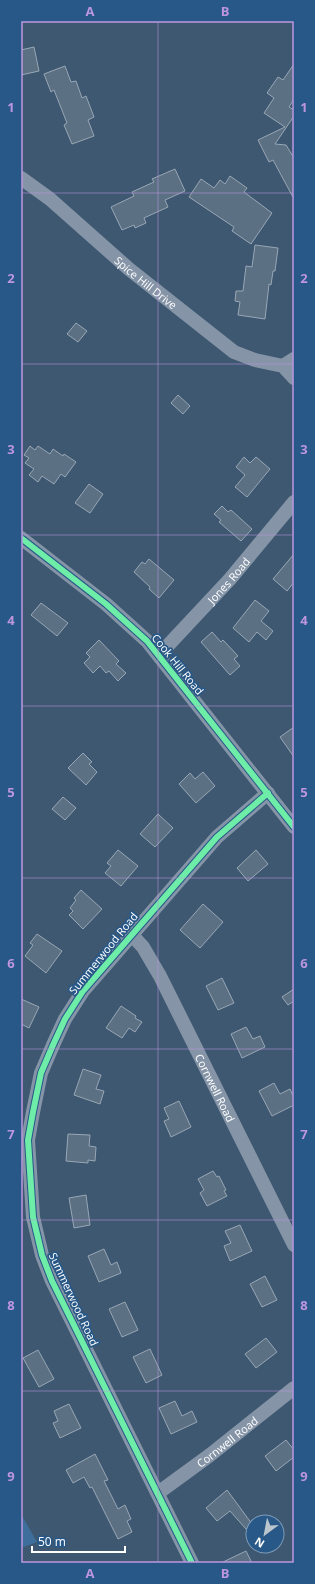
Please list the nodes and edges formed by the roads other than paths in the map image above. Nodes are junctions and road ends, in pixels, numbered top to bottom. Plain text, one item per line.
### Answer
1 (21, 178) edge
2 (289, 363) edge
3 (294, 378) edge
4 (294, 502) edge
5 (21, 538) edge
6 (160, 655) junction
7 (268, 793) junction
8 (294, 827) edge
9 (131, 934) junction
10 (294, 1245) edge
11 (294, 1388) edge
12 (158, 1493) junction
13 (192, 1563) edge

1 - 2 street, Spice Hill Drive
2 - 3 street, Spice Hill Drive
4 - 6 street, Jones Road
5 - 6 street, Cook Hill Road
6 - 7 street, Cook Hill Road
7 - 8 street, Cook Hill Road
7 - 9 street, Summerwood Road
9 - 10 street, Cornwell Road
9 - 12 street, Summerwood Road
11 - 12 street, Cornwell Road
12 - 13 street, Summerwood Road

